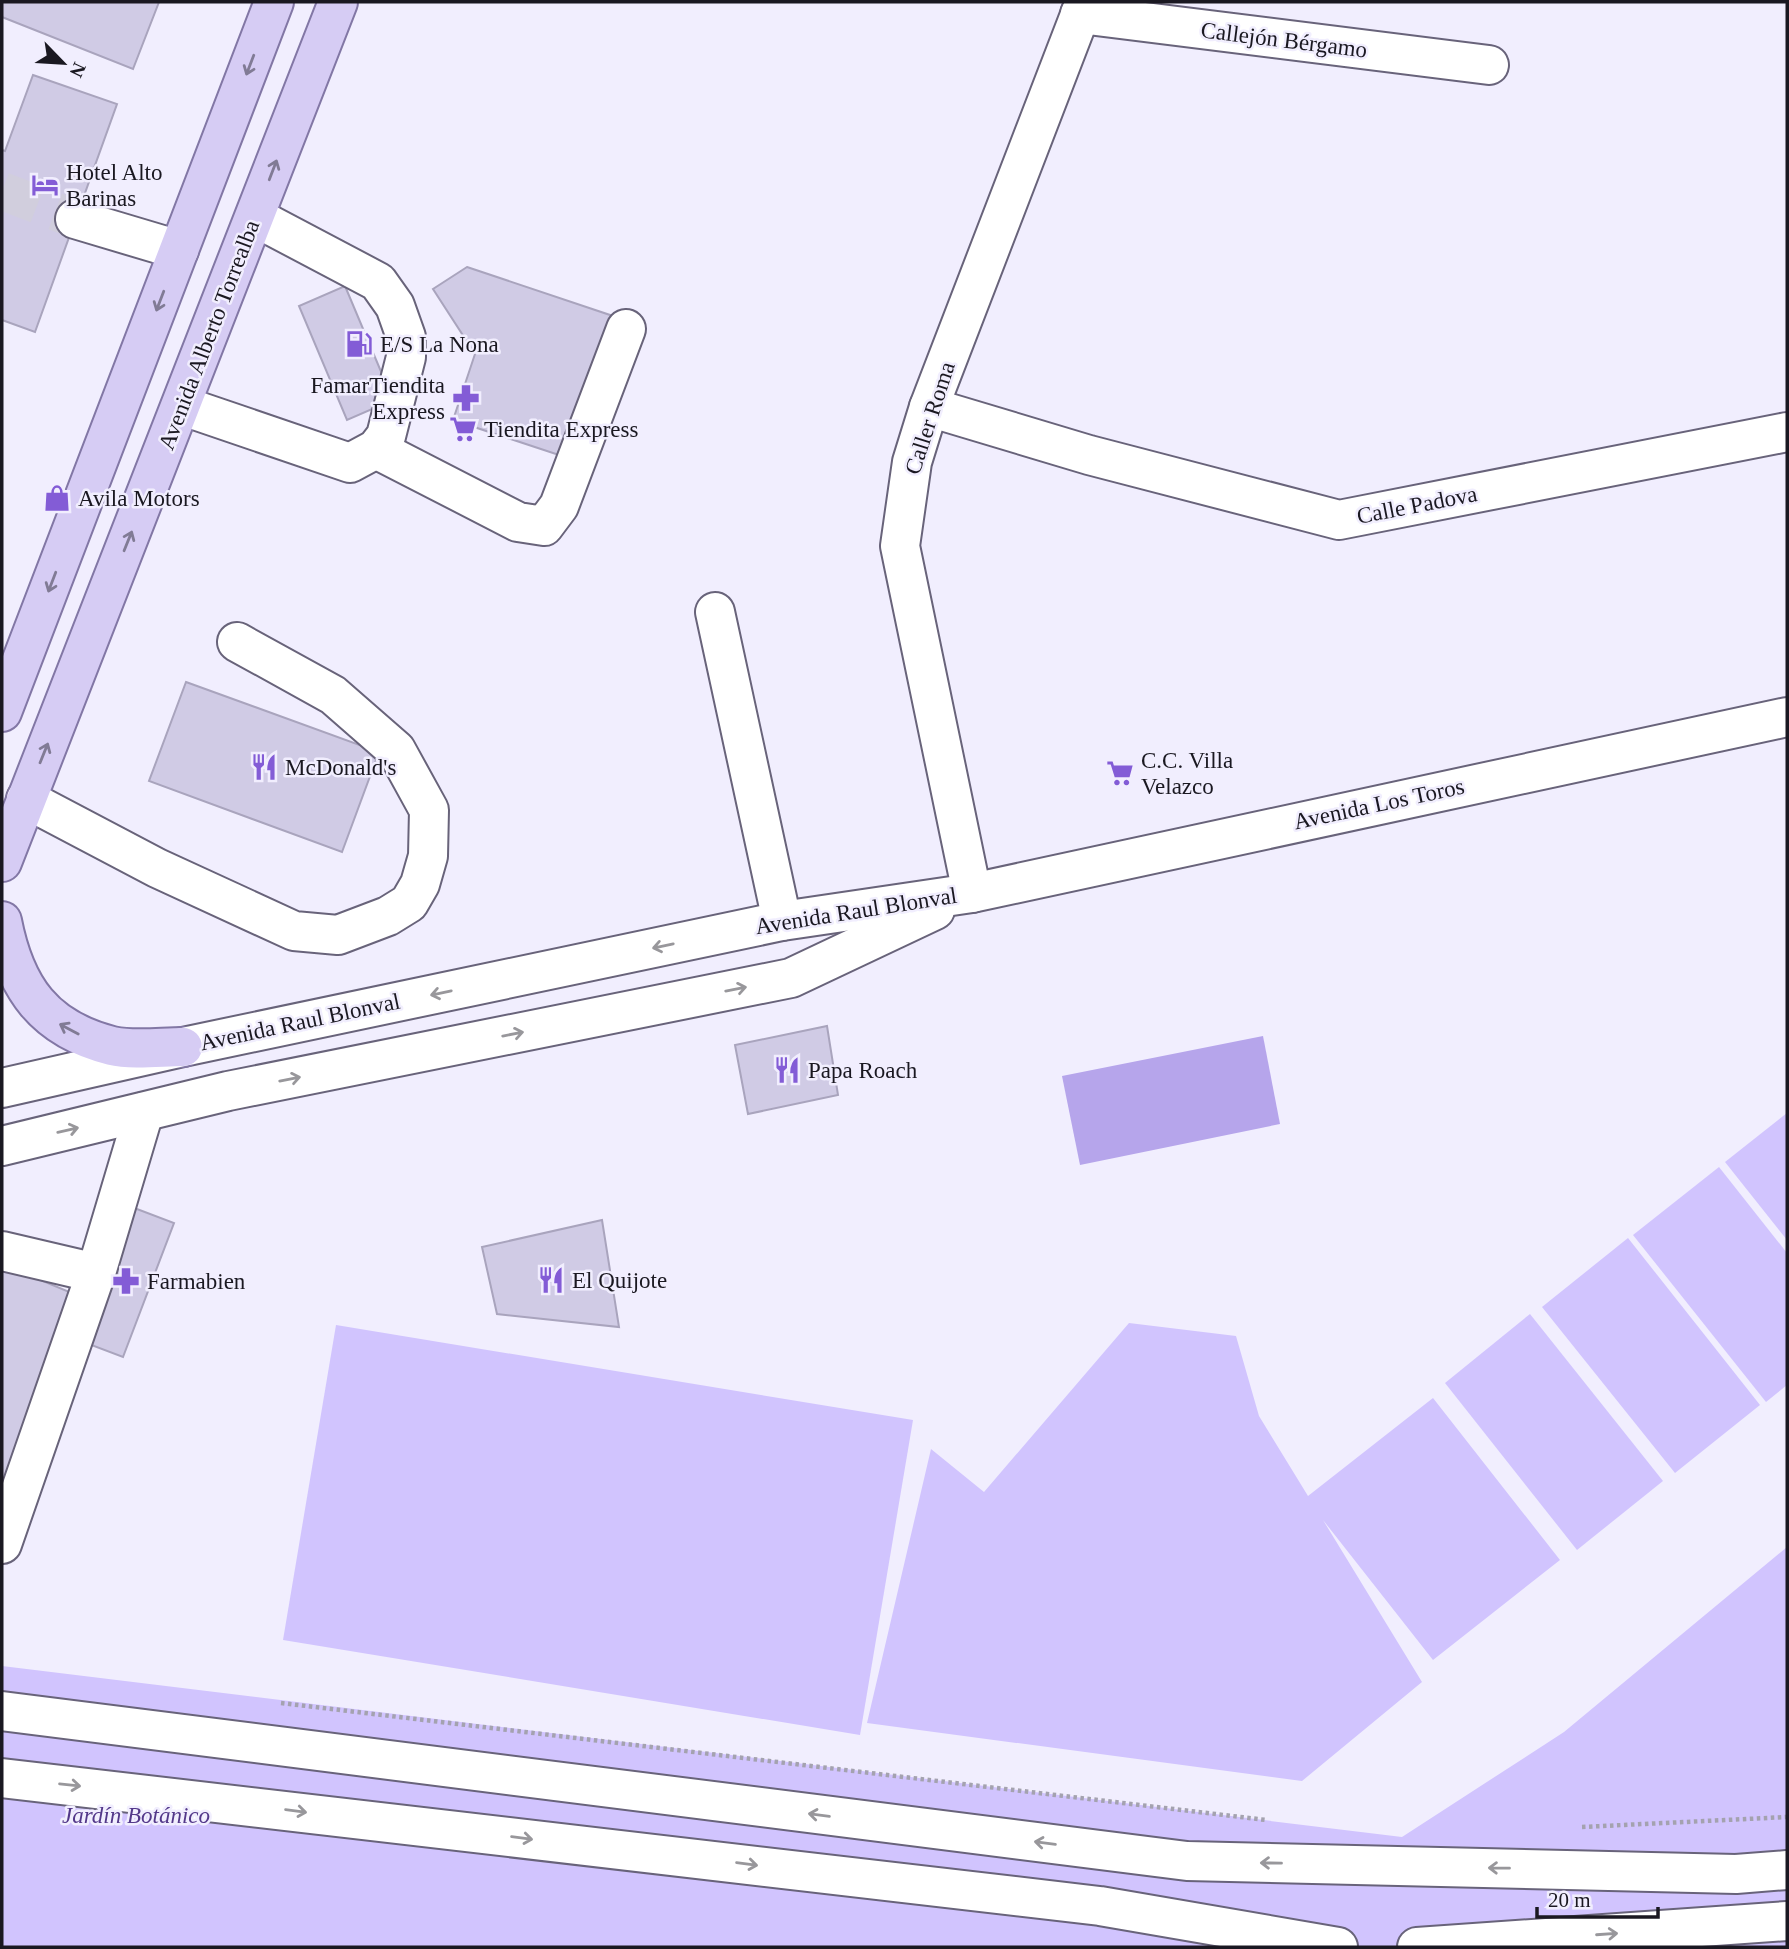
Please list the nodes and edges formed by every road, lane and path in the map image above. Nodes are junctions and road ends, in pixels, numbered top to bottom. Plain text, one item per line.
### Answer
1 (274, 2) edge
2 (338, 2) edge
3 (1082, 8) edge
4 (1489, 65) dead end
5 (255, 217) junction
6 (75, 219) tunnel mouth
7 (179, 250) junction
8 (626, 330) dead end
9 (183, 406) junction
10 (929, 407) junction
11 (1787, 432) edge
12 (376, 449) junction
13 (715, 612) dead end
14 (237, 642) dead end
15 (2, 712) edge
16 (1787, 717) edge
17 (26, 799) junction
18 (3, 859) edge
19 (972, 893) junction
20 (2, 898) edge
21 (2, 921) edge
22 (782, 921) junction
23 (183, 1047) junction
24 (2, 1088) edge
25 (144, 1112) junction
26 (2, 1146) edge
27 (2, 1251) edge
28 (96, 1273) junction
29 (2, 1544) edge
30 (278, 1702) dead end
31 (2, 1711) edge
32 (2, 1777) edge
33 (1787, 1817) edge
34 (1280, 1822) dead end
35 (1581, 1828) dead end
36 (1787, 1870) edge
37 (1787, 1921) edge
38 (1338, 1947) edge
39 (1417, 1947) edge

1 -> 7 main road
5 -> 2 main road, Avenida Alberto Torrealba
3 - 4 street, Callejón Bérgamo
3 - 10 street, Caller Roma
5 - 9 main road, Avenida Alberto Torrealba
5 - 12 street
6 - 7 street
7 -> 15 main road
8 - 12 street
9 - 12 street
17 -> 9 main road, Avenida Alberto Torrealba
10 - 11 street, Calle Padova
10 - 19 street, Caller Roma
13 - 22 street
14 - 17 street
16 - 19 street, Avenida Los Toros
17 - 18 main road, Avenida Alberto Torrealba
18 - 20 main road, Avenida Alberto Torrealba
19 - 22 street, Avenida Raul Blonval
25 -> 19 street, Avenida Raul Blonval
23 -> 21 main road
22 -> 23 street, Avenida Raul Blonval
23 - 24 street, Avenida Raul Blonval
26 -> 25 street, Avenida Raul Blonval
25 - 28 street
27 - 28 street
28 - 29 street
30 - 34 path
36 -> 31 street
32 -> 38 street
33 - 35 path
39 -> 37 street

